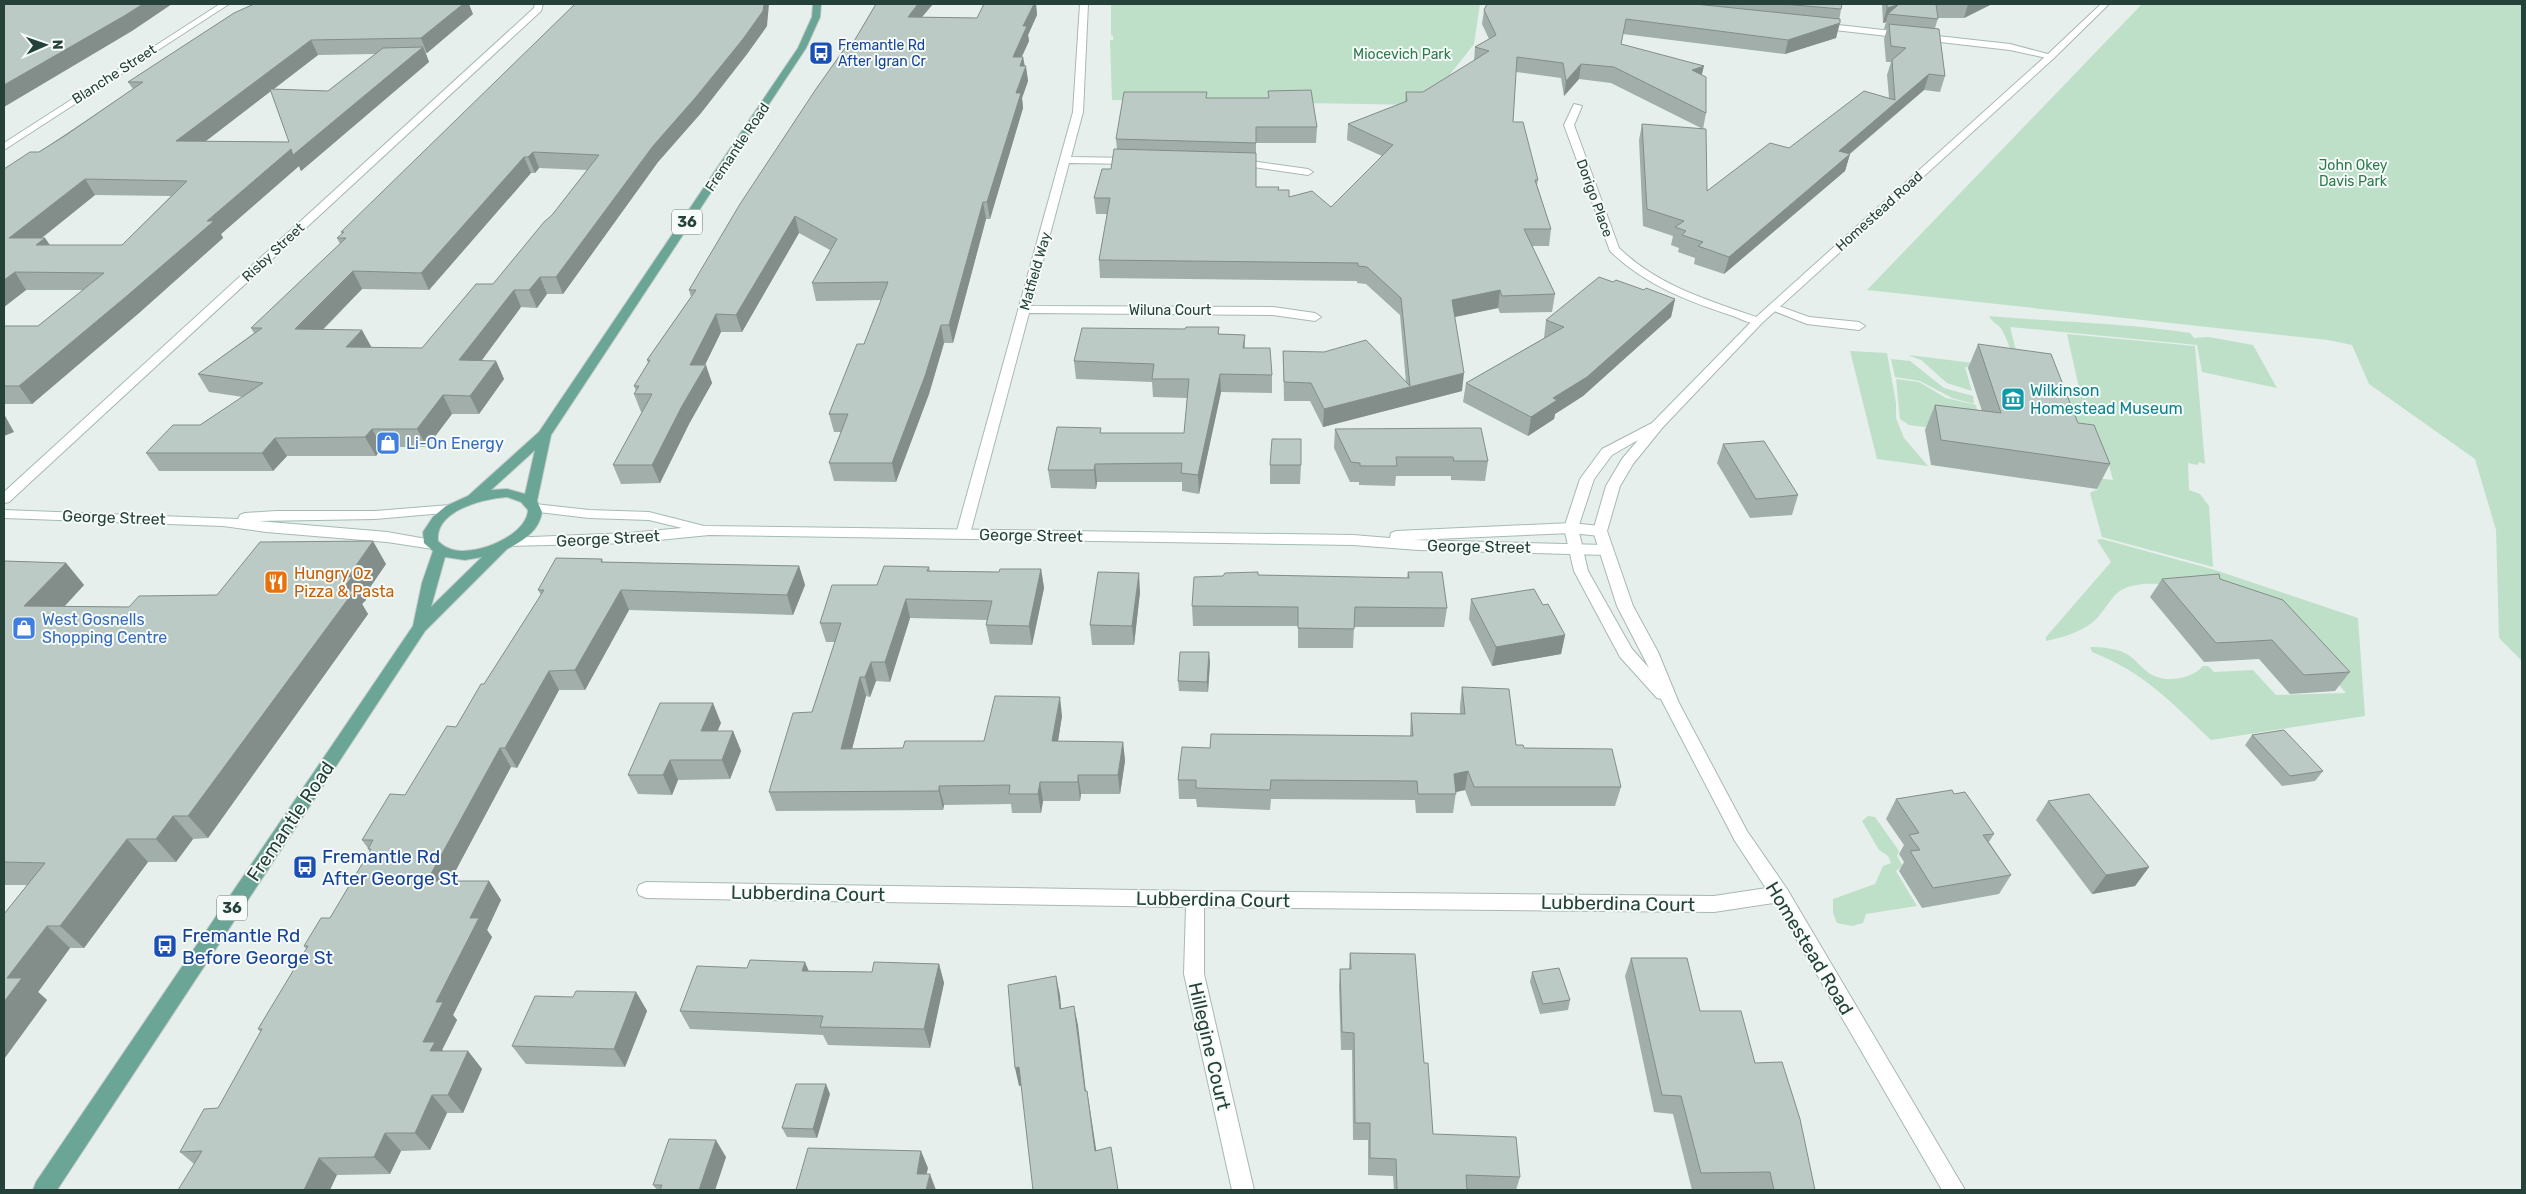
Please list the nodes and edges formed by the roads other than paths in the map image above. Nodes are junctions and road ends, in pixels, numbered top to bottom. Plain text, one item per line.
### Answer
1 (225, 4) edge
2 (539, 4) edge
3 (817, 4) edge
4 (1084, 4) edge
5 (2105, 4) edge
6 (1812, 25) edge
7 (2051, 56) junction
8 (1577, 106) dead end
9 (4, 147) edge
10 (1066, 160) junction
11 (1145, 161) edge
12 (1229, 162) edge
13 (1308, 172) dead end
14 (1773, 307) junction
15 (1024, 309) junction
16 (1315, 317) dead end
17 (1758, 321) junction
18 (1859, 326) dead end
19 (1658, 424) junction
20 (544, 435) junction
21 (472, 498) junction
22 (4, 499) edge
23 (532, 504) junction
24 (450, 510) junction
25 (4, 514) edge
26 (223, 521) junction
27 (1571, 528) junction
28 (709, 530) junction
29 (1600, 531) junction
30 (963, 534) junction
31 (1353, 540) junction
32 (505, 545) junction
33 (436, 547) junction
34 (1574, 549) junction
35 (1606, 550) junction
36 (420, 627) junction
37 (1670, 703) junction
38 (646, 890) dead end
39 (1780, 894) junction
40 (1195, 899) junction
41 (44, 1190) edge
42 (1243, 1190) edge
43 (1954, 1190) edge

1 - 9 street, Blanche Street
2 - 22 street, Risby Street
3 - 20 main road, Fremantle Road / 36
4 - 10 street, Matfield Way
5 - 7 street, Homestead Road
6 - 7 street
7 - 14 street, Homestead Road
8 - 17 street, Dorigo Place
10 - 11 street
10 - 15 street, Matfield Way
12 - 13 street
14 - 17 street, Homestead Road
14 - 18 street
15 - 16 street, Wiluna Court
15 - 30 street, Matfield Way
17 - 19 street, Homestead Road
19 - 27 street, Homestead Road
19 - 29 street, Homestead Road
20 - 21 main road, Fremantle Road / 36
20 - 23 main road, Fremantle Road / 36
21 - 23 main road
21 - 24 main road, Fremantle Road
23 - 28 street, George Street
23 - 32 main road, Fremantle Road
24 - 26 street, George Street
24 - 33 main road, Fremantle Road
25 - 26 street, George Street
26 - 33 street, George Street
27 - 29 street, George Street
27 - 31 street, George Street
27 - 34 street, Homestead Road
28 - 30 street, George Street
28 - 32 street, George Street
29 - 35 street, Homestead Road
30 - 31 street, George Street
31 - 34 street, George Street
32 - 33 main road
32 - 36 main road, Fremantle Road / 36
33 - 36 main road, Fremantle Road / 36
34 - 35 street, George Street
34 - 37 street, Homestead Road
35 - 37 street, Homestead Road
36 - 41 main road, Fremantle Road / 36
37 - 39 street, Homestead Road
38 - 40 street, Lubberdina Court
39 - 40 street, Lubberdina Court
39 - 43 street, Homestead Road
40 - 42 street, Hillegine Court

